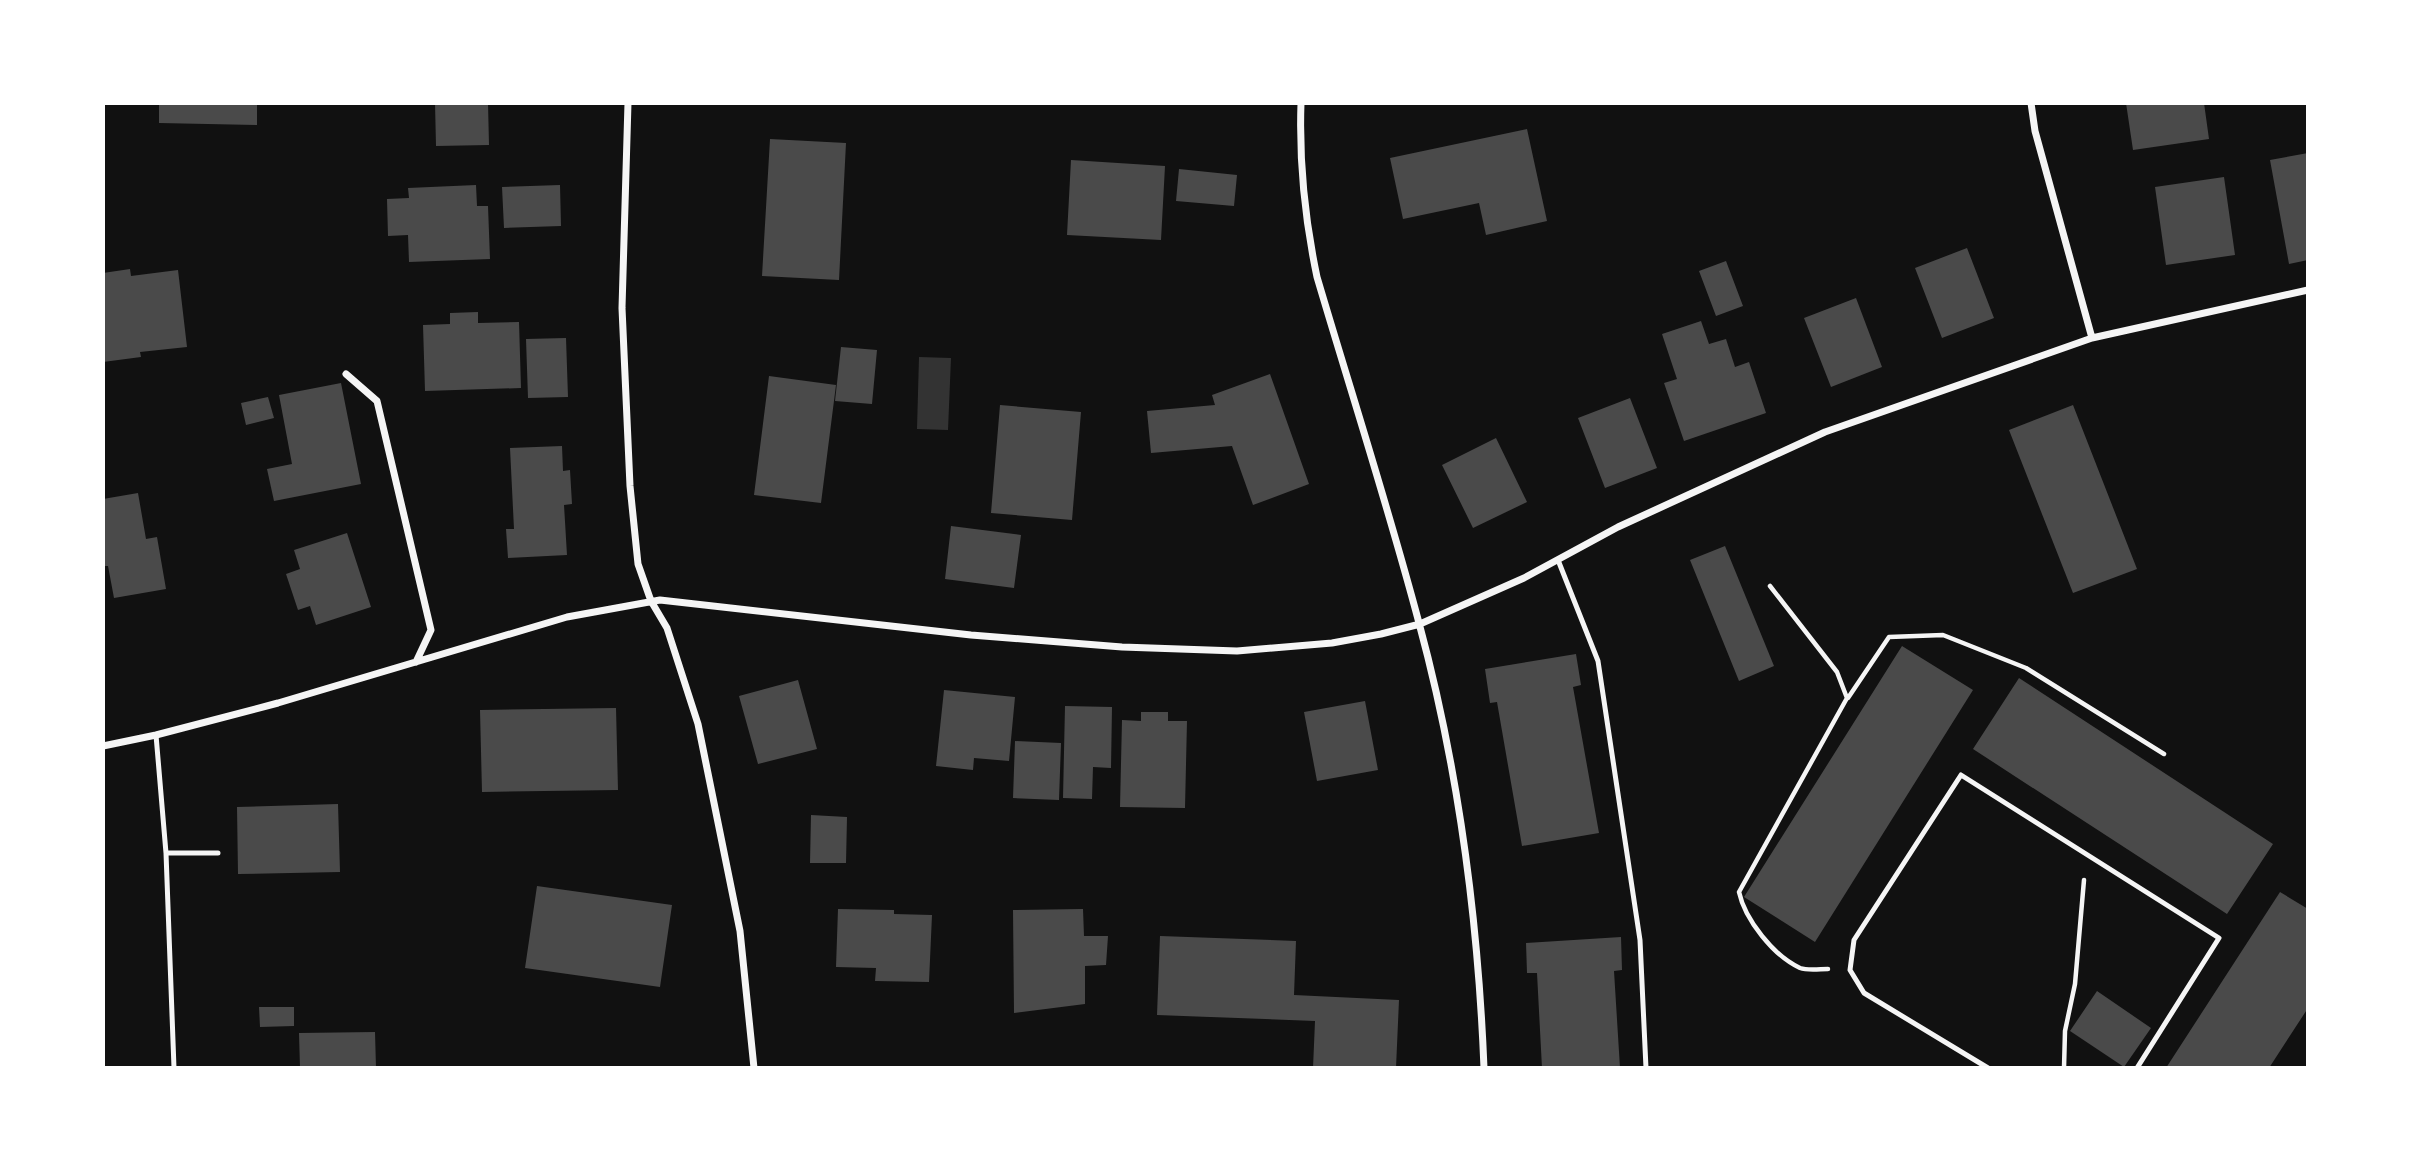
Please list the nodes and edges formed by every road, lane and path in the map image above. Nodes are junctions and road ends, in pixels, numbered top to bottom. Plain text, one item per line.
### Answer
1 (628, 103) edge
2 (1301, 103) edge
3 (2031, 103) edge
4 (2308, 290) edge
5 (2092, 338) junction
6 (346, 374) dead end
7 (1558, 560) junction
8 (1770, 586) dead end
9 (651, 601) junction
10 (1420, 624) junction
11 (416, 662) junction
12 (1847, 698) junction
13 (156, 735) junction
14 (103, 746) edge
15 (2164, 754) dead end
16 (166, 853) junction
17 (218, 853) dead end
18 (2087, 855) junction
19 (1850, 970) junction
20 (174, 1068) edge
21 (754, 1068) edge
22 (1484, 1068) edge
23 (1646, 1068) edge
24 (1988, 1068) edge
25 (2064, 1068) edge
26 (2137, 1068) edge

1 - 9 street
2 - 10 street
3 - 5 street
4 - 5 street
5 - 7 street
6 - 11 street
7 - 10 street
7 - 23 lane
8 - 12 path
9 - 10 street
9 - 11 street
9 - 21 street
10 - 22 street
11 - 13 street
12 - 15 path
12 - 19 path
13 - 14 street
13 - 16 lane
16 - 17 lane
16 - 20 lane
18 - 19 lane
18 - 25 path
18 - 26 lane
19 - 24 lane

